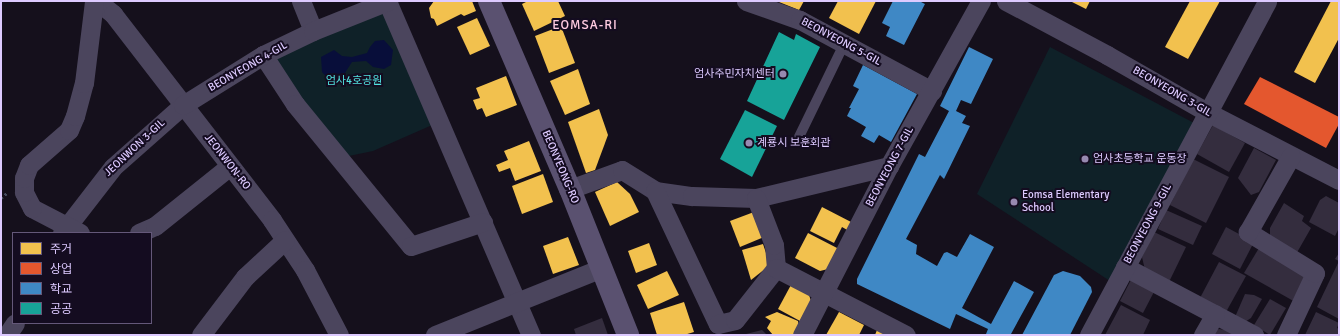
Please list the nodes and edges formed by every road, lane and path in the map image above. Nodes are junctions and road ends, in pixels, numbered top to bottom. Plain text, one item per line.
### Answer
1 (94, 1) edge
2 (97, 1) edge
3 (301, 1) edge
4 (388, 1) edge
5 (489, 1) edge
6 (746, 1) edge
7 (981, 1) edge
8 (1006, 1) edge
9 (1266, 1) edge
10 (313, 31) junction
11 (844, 44) junction
12 (263, 55) junction
13 (932, 91) junction
14 (183, 105) junction
15 (1207, 112) junction
16 (797, 141) dead end
17 (1291, 156) junction
18 (230, 166) junction
19 (889, 166) junction
20 (1339, 180) edge
21 (570, 189) junction
22 (655, 191) junction
23 (756, 198) junction
24 (483, 222) junction
25 (69, 231) edge
26 (141, 232) edge
27 (285, 240) junction
28 (1125, 267) junction
29 (602, 268) junction
30 (776, 268) junction
31 (825, 293) junction
32 (517, 301) junction
33 (1214, 314) junction
34 (14, 324) edge
35 (438, 334) edge
36 (7, 335) edge
37 (201, 335) edge
38 (339, 335) edge
39 (531, 335) edge
40 (628, 335) edge
41 (802, 335) edge
42 (906, 335) edge
43 (1089, 335) edge
44 (1203, 335) edge
45 (1254, 335) edge
46 (1286, 335) edge

1 - 25 street
2 - 14 street, JEONWON-RO
3 - 10 street
4 - 10 street, BEONYEONG 4-GIL
4 - 24 street
5 - 21 street, BEONYEONG-RO
6 - 11 street, BEONYEONG 5-GIL
7 - 13 street, BEONYEONG 7-GIL
8 - 15 street, BEONYEONG 3-GIL
9 - 15 street, BEONYEONG 9-GIL
10 - 12 street, BEONYEONG 4-GIL
11 - 13 street, BEONYEONG 5-GIL
11 - 16 lane
12 - 14 street, BEONYEONG 4-GIL
12 - 24 street
13 - 19 street, BEONYEONG 7-GIL
14 - 18 street, JEONWON-RO
14 - 25 street, JEONWON 3-GIL
15 - 17 street, BEONYEONG 3-GIL
15 - 28 street, BEONYEONG 9-GIL
17 - 20 street, BEONYEONG 3-GIL
17 - 46 street
18 - 26 street
18 - 27 street, JEONWON-RO
19 - 23 street
19 - 31 street, BEONYEONG 7-GIL
21 - 22 street
21 - 29 street, BEONYEONG-RO
22 - 23 street
22 - 30 street
23 - 30 street
24 - 32 street
27 - 37 street
27 - 38 street, JEONWON-RO
28 - 33 street
28 - 43 street, BEONYEONG 9-GIL
29 - 32 street
29 - 40 street, BEONYEONG-RO
30 - 31 street
31 - 41 street, BEONYEONG 7-GIL
31 - 42 street
32 - 35 street
32 - 39 street
33 - 44 street
33 - 45 street
34 - 36 street

